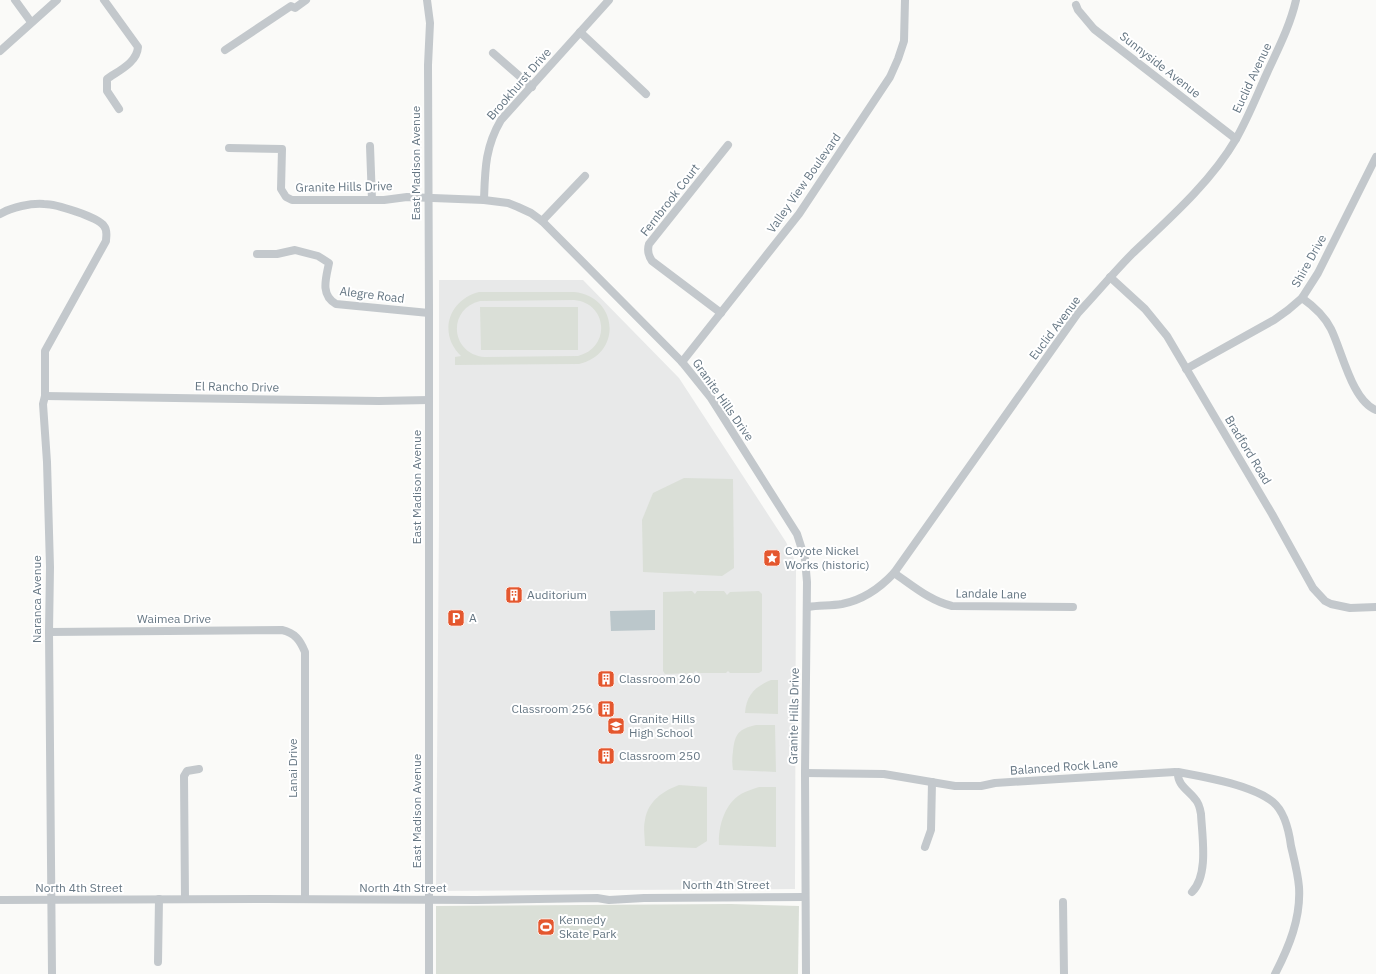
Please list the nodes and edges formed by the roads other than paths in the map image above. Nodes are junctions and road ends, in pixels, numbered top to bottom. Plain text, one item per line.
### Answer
1 (15, 0) edge
2 (57, 0) edge
3 (104, 0) edge
4 (306, 0) edge
5 (427, 0) edge
6 (609, 0) edge
7 (904, 0) edge
8 (1296, 0) edge
9 (1076, 5) dead end
10 (31, 22) junction
11 (580, 32) junction
12 (1, 49) edge
13 (226, 50) dead end
14 (493, 53) dead end
15 (532, 87) junction
16 (646, 94) dead end
17 (119, 109) dead end
18 (1236, 139) junction
19 (728, 145) dead end
20 (370, 146) dead end
21 (229, 148) dead end
22 (1376, 157) edge
23 (585, 176) dead end
24 (429, 198) junction
25 (372, 200) junction
26 (484, 200) junction
27 (0, 214) edge
28 (542, 221) junction
29 (257, 254) dead end
30 (1110, 277) junction
31 (1302, 298) junction
32 (429, 313) junction
33 (721, 313) junction
34 (682, 362) junction
35 (1186, 368) junction
36 (46, 396) junction
37 (429, 400) junction
38 (1376, 410) edge
39 (894, 573) junction
40 (1376, 606) edge
41 (808, 607) junction
42 (1073, 607) dead end
43 (49, 632) junction
44 (298, 638) joint
45 (200, 769) dead end
46 (1176, 772) junction
47 (805, 773) junction
48 (932, 782) junction
49 (925, 847) dead end
50 (1192, 892) dead end
51 (805, 897) junction
52 (159, 899) junction
53 (185, 899) junction
54 (305, 899) junction
55 (0, 900) edge
56 (52, 900) junction
57 (429, 900) junction
58 (1063, 902) dead end
59 (158, 962) dead end
60 (52, 974) edge
61 (429, 974) edge
62 (806, 974) edge
63 (1064, 974) edge
64 (1275, 974) edge

1 - 10 street
2 - 10 street
3 - 17 street
4 - 13 street
5 - 24 street, East Madison Avenue
6 - 11 street, Brookhurst Drive
7 - 33 street, Valley View Boulevard
8 - 18 street, Euclid Avenue
9 - 18 street, Sunnyside Avenue
10 - 12 street
11 - 15 street, Brookhurst Drive
11 - 16 street
14 - 15 street
15 - 26 street, Brookhurst Drive
18 - 30 street, Euclid Avenue
19 - 33 street, Fernbrook Court
20 - 25 street
21 - 25 street, Granite Hills Drive
22 - 31 street, Shire Drive
23 - 28 street
24 - 25 street, Granite Hills Drive
24 - 26 street, Granite Hills Drive
24 - 32 street, East Madison Avenue
26 - 28 street, Granite Hills Drive
27 - 36 street, Naranca Avenue
28 - 34 street, Granite Hills Drive
29 - 32 street, Alegre Road
30 - 35 street, Bradford Road
30 - 39 street, Euclid Avenue
31 - 35 street, Shire Drive
31 - 38 street
32 - 37 street, East Madison Avenue
33 - 34 street, Valley View Boulevard
34 - 41 street, Granite Hills Drive
35 - 40 street, Bradford Road
36 - 37 street, El Rancho Drive
36 - 43 street, Naranca Avenue
37 - 57 street, East Madison Avenue
39 - 41 street, Euclid Avenue
39 - 42 street, Landale Lane
41 - 47 street, Granite Hills Drive
43 - 44 street, Waimea Drive
43 - 56 street, Naranca Avenue
44 - 54 street, Lanai Drive
45 - 53 street
46 - 48 street, Balanced Rock Lane
46 - 50 street
46 - 64 street, Balanced Rock Lane
47 - 48 street, Balanced Rock Lane
47 - 51 street, Granite Hills Drive
48 - 49 street
51 - 57 street, North 4th Street
51 - 62 street, Granite Hills Drive
52 - 53 street, North 4th Street
52 - 56 street, North 4th Street
52 - 59 street
53 - 54 street, North 4th Street
54 - 57 street, North 4th Street
55 - 56 street, North 4th Street
56 - 60 street, Naranca Avenue
57 - 61 street, East Madison Avenue
58 - 63 street

